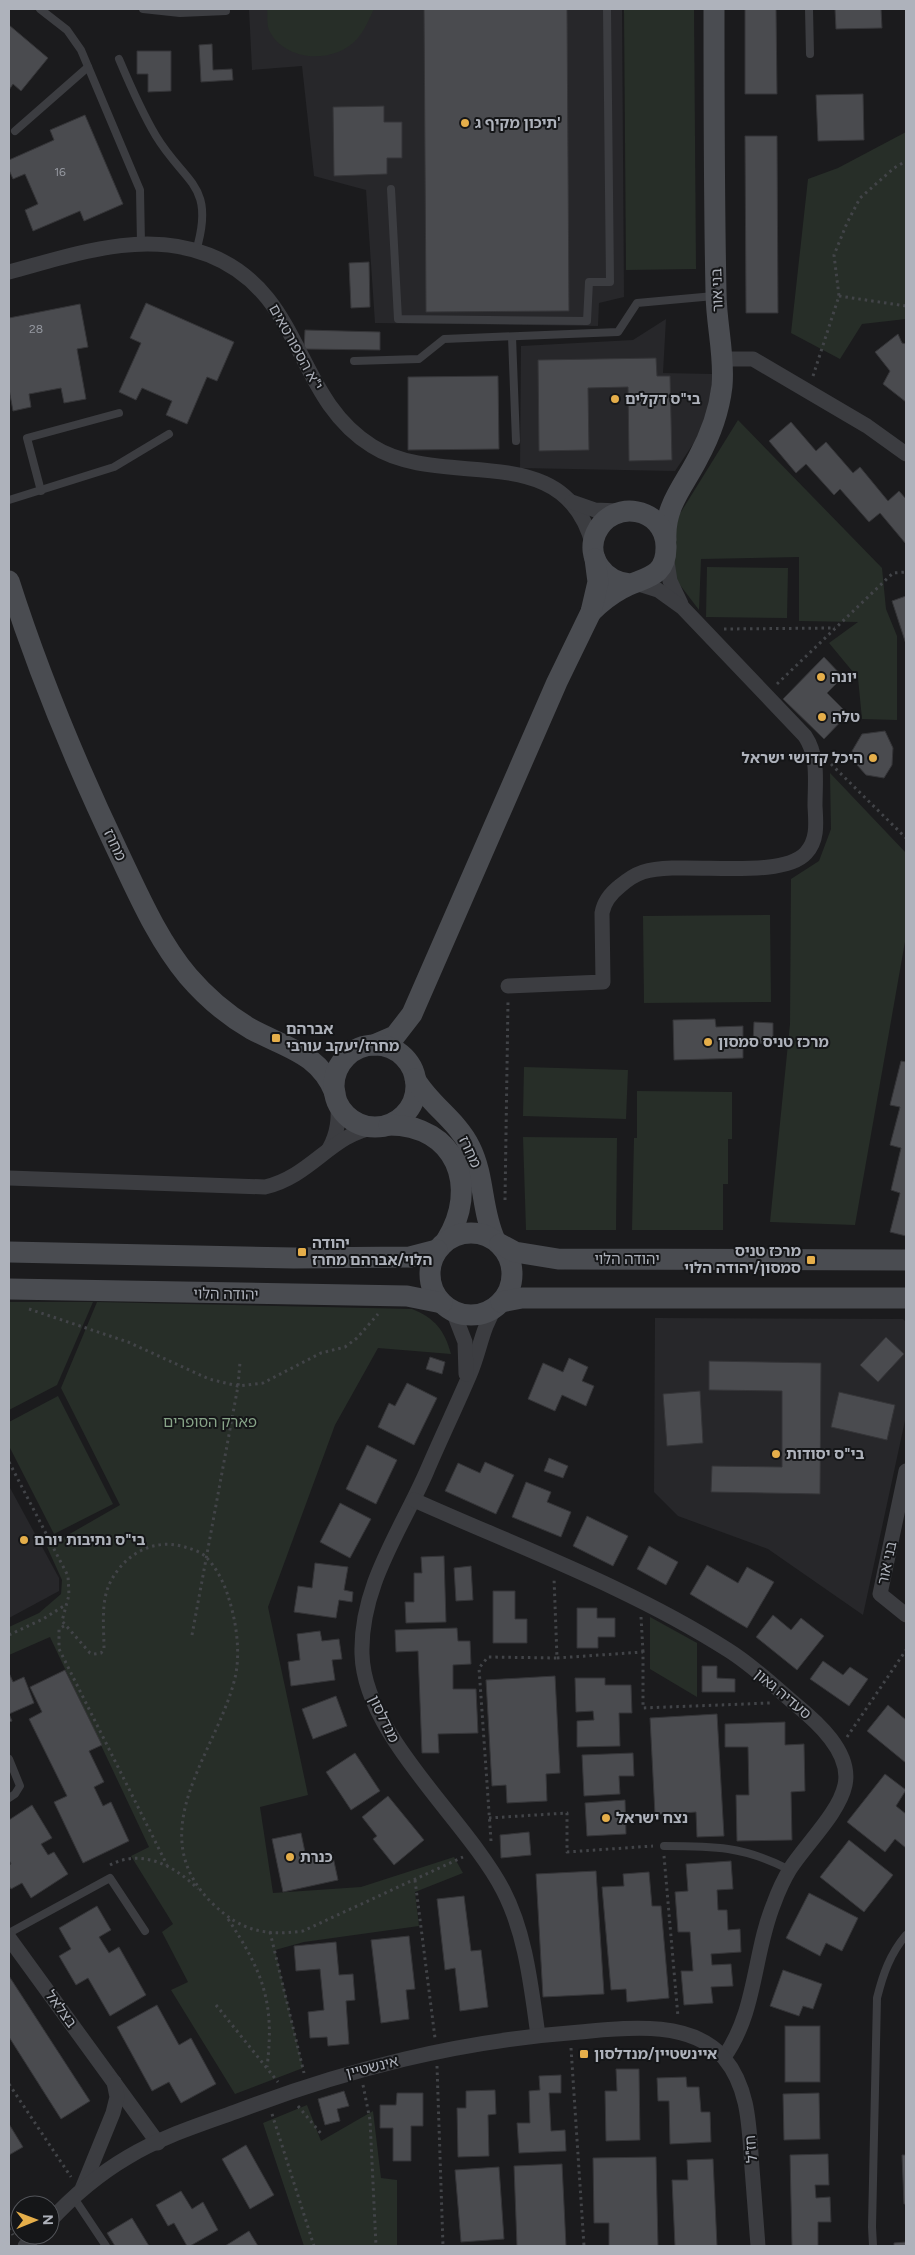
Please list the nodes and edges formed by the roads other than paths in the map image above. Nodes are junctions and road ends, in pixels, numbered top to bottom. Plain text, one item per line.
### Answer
1 (40, 9) edge
2 (144, 9) edge
3 (607, 9) edge
4 (714, 9) edge
5 (809, 9) edge
6 (226, 11) dead end
7 (810, 54) dead end
8 (119, 59) dead end
9 (88, 67) junction
10 (15, 131) dead end
11 (391, 189) dead end
12 (141, 244) junction
13 (196, 251) junction
14 (9, 272) edge
15 (716, 296) junction
16 (512, 337) junction
17 (722, 359) junction
18 (354, 360) dead end
19 (119, 413) dead end
20 (169, 434) dead end
21 (516, 441) dead end
22 (906, 454) edge
23 (678, 490) junction
24 (42, 491) junction
25 (9, 500) edge
26 (569, 500) junction
27 (629, 511) junction
28 (666, 546) junction
29 (594, 553) junction
30 (9, 581) edge
31 (633, 583) junction
32 (683, 608) junction
33 (591, 612) junction
34 (508, 986) road end
35 (412, 1014) junction
36 (365, 1048) junction
37 (298, 1051) junction
38 (413, 1073) junction
39 (336, 1097) junction
40 (382, 1126) junction
41 (325, 1154) junction
42 (9, 1178) edge
43 (497, 1242) junction
44 (442, 1245) junction
45 (9, 1252) edge
46 (906, 1260) edge
47 (9, 1290) edge
48 (906, 1298) edge
49 (498, 1304) junction
50 (448, 1307) junction
51 (465, 1386) junction
52 (906, 1471) edge
53 (414, 1500) junction
54 (906, 1615) edge
55 (9, 1759) edge
56 (9, 1798) edge
57 (664, 1846) road end
58 (790, 1870) junction
59 (145, 1931) dead end
60 (9, 1933) edge
61 (906, 1935) edge
62 (9, 1938) edge
63 (538, 2035) junction
64 (724, 2057) junction
65 (114, 2080) junction
66 (158, 2143) junction
67 (77, 2194) junction
68 (60, 2211) edge
69 (106, 2246) edge
70 (758, 2246) edge
71 (874, 2246) edge

1 - 9 lane
2 - 6 lane
3 - 11 lane
4 - 15 street, בני אור
5 - 7 lane
8 - 13 lane
9 - 10 lane
9 - 12 lane
12 - 13 street, י"א הספורטאים
12 - 14 street, י"א הספורטאים
13 - 26 street, י"א הספורטאים
15 - 16 lane
15 - 17 street, בני אור
16 - 18 lane
16 - 21 lane
17 - 22 street
17 - 23 street, בני אור
19 - 24 lane
20 - 24 lane
23 - 27 street
23 - 28 street
24 - 25 lane
26 - 27 street
26 - 29 street
27 - 28 street
27 - 29 street
28 - 31 street
28 - 32 street
29 - 31 street
29 - 33 street
30 - 37 street, מחרז
31 - 32 street
31 - 33 street
32 - 34 street
33 - 35 street
35 - 36 street
35 - 38 street
36 - 37 street, מחרז
36 - 38 street
36 - 39 street
37 - 39 street, מחרז
38 - 40 street
38 - 43 street, מחרז
39 - 40 street
39 - 41 street
40 - 41 street
40 - 44 street, מחרז
41 - 42 street
43 - 44 street
43 - 46 street, יהודה הלוי
43 - 49 street
44 - 45 street
44 - 50 street
47 - 50 street, יהודה הלוי
48 - 49 street
49 - 50 street
49 - 51 street, מנדלסון
50 - 51 street, מנדלסון
51 - 53 street, מנדלסון
52 - 54 street, בני אור
53 - 58 street, סעדיה גאון
53 - 63 street, מנדלסון
55 - 56 lane
57 - 58 lane
58 - 64 street, סעדיה גאון
59 - 60 lane
61 - 71 lane
62 - 65 street, בצלאל
63 - 64 street, אינשטיין
63 - 66 street, אינשטיין
64 - 70 street, חז"ל
65 - 66 street, בצלאל
65 - 67 street
66 - 67 street, אינשטיין
67 - 68 street, אינשטיין
67 - 69 lane

